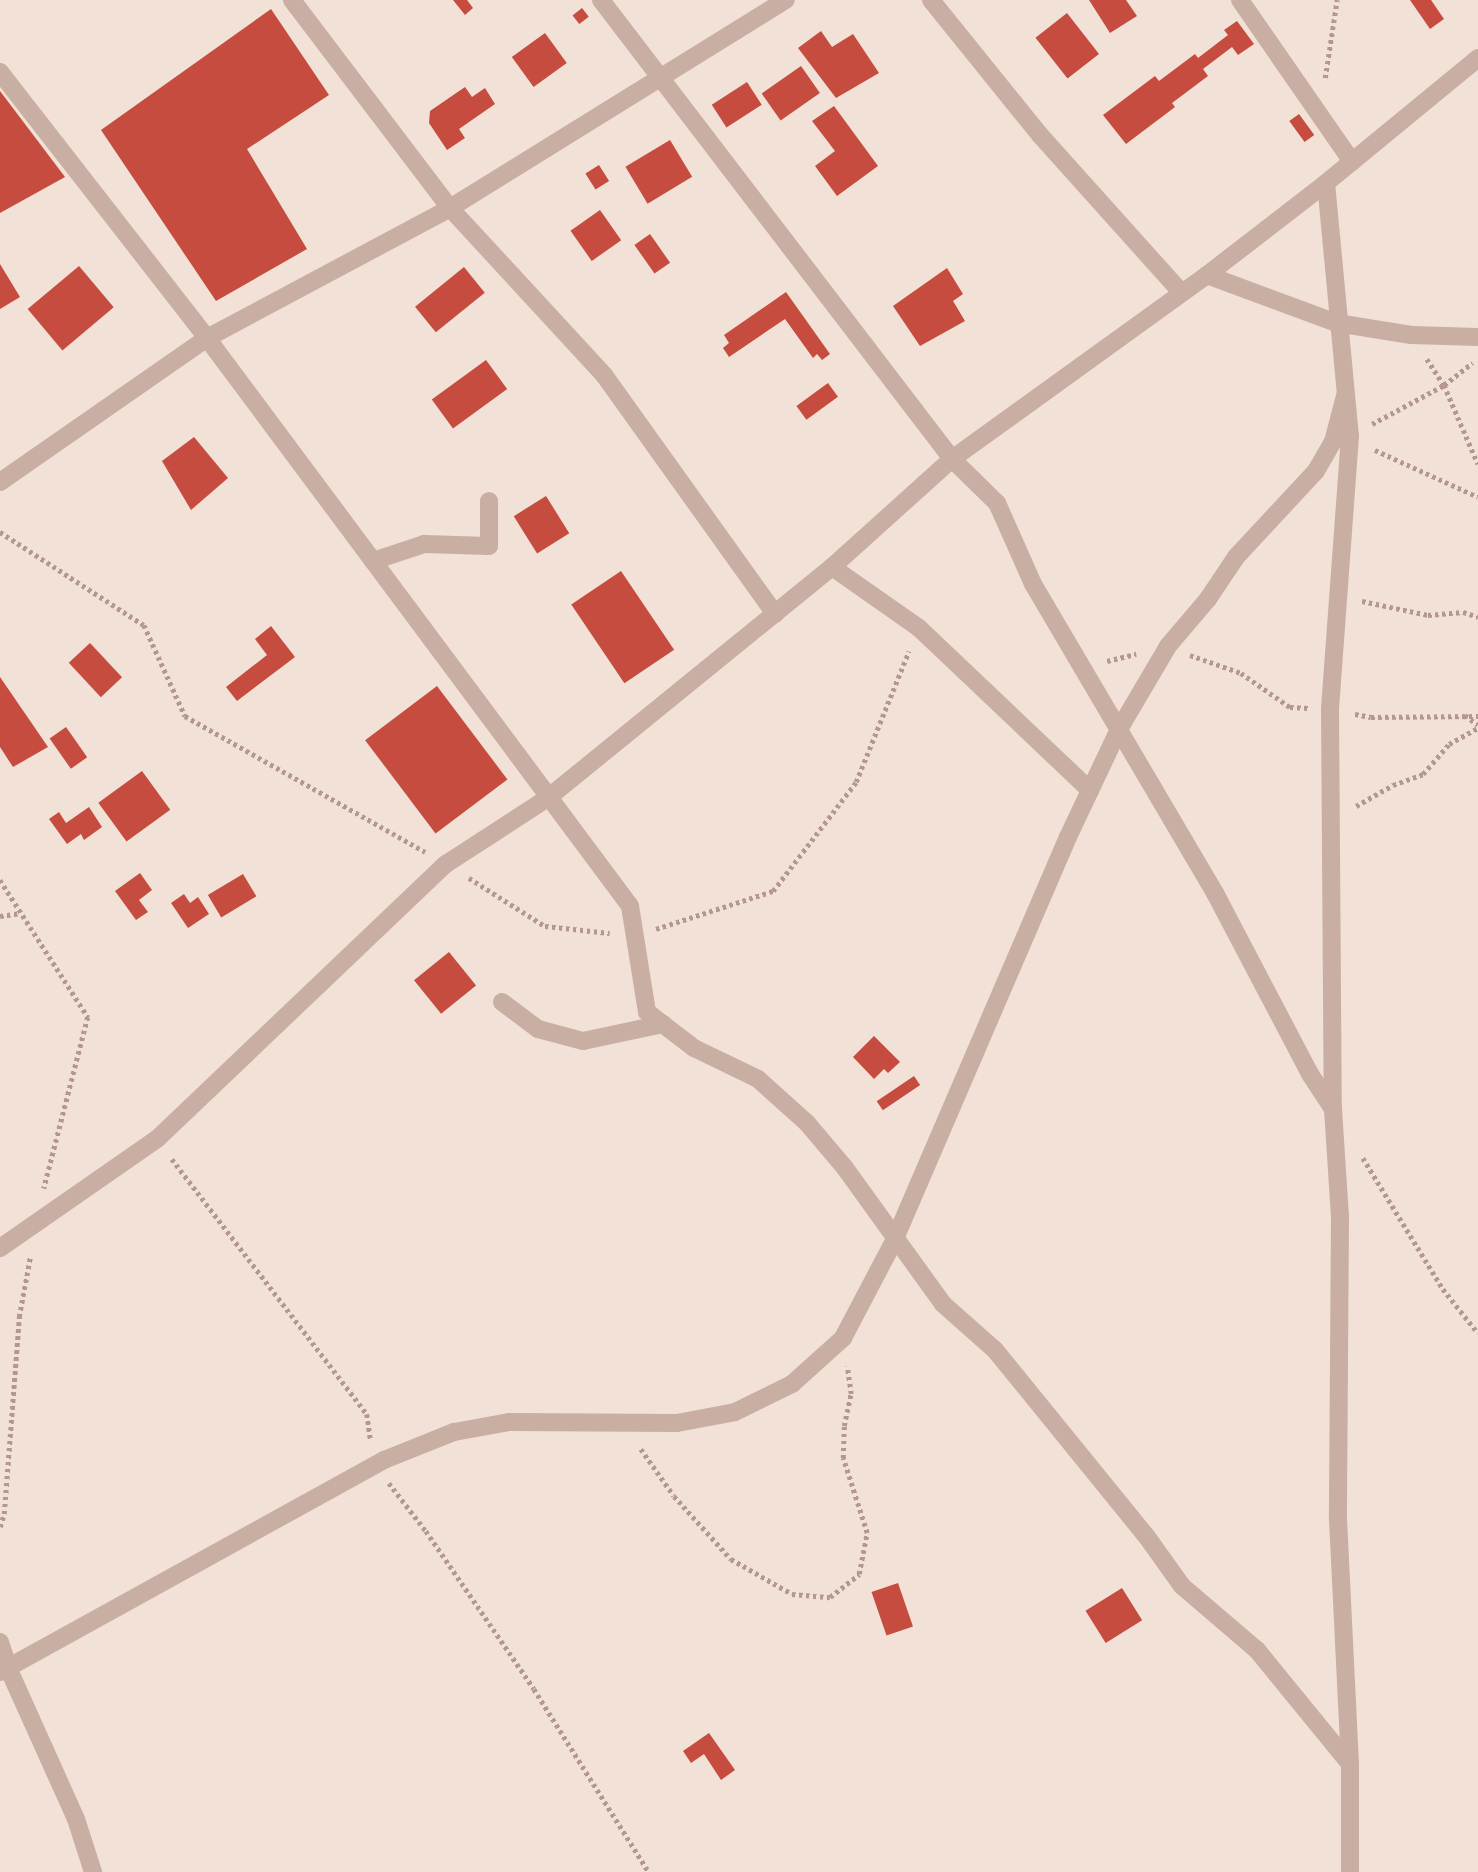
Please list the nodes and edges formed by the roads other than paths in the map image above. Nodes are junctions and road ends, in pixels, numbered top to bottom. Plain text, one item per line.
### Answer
1 (292, 0) edge
2 (601, 0) edge
3 (786, 0) edge
4 (931, 0) edge
5 (1240, 0) edge
6 (1478, 58) edge
7 (0, 72) edge
8 (661, 78) junction
9 (1352, 162) junction
10 (1326, 183) junction
11 (450, 208) junction
12 (1207, 275) junction
13 (1182, 293) junction
14 (1337, 323) junction
15 (1478, 337) edge
16 (207, 338) junction
17 (1345, 396) junction
18 (952, 459) junction
19 (0, 482) edge
20 (489, 501) dead end
21 (373, 561) junction
22 (832, 567) junction
23 (775, 614) junction
24 (1118, 731) junction
25 (1090, 790) junction
26 (548, 797) junction
27 (502, 1002) dead end
28 (663, 1024) junction
29 (1333, 1109) junction
30 (894, 1241) junction
31 (0, 1248) edge
32 (0, 1642) edge
33 (4, 1671) edge
34 (1350, 1764) junction
35 (93, 1872) edge
36 (1350, 1872) edge

1 - 11 street
2 - 8 street
3 - 8 street
4 - 13 street
5 - 9 street
6 - 9 street
7 - 16 street
8 - 11 street
8 - 18 street
9 - 10 street
10 - 12 street
10 - 14 street
11 - 16 street
11 - 23 street
12 - 13 street
12 - 14 street
13 - 18 street
14 - 15 street
14 - 17 street
16 - 19 street
16 - 21 street
17 - 24 street
17 - 29 street
18 - 22 street
18 - 24 street
20 - 21 street
21 - 26 street
22 - 23 street
22 - 25 street
23 - 26 street
24 - 25 street
24 - 29 street
25 - 30 street
26 - 28 street
26 - 31 street
27 - 28 street
28 - 30 street
29 - 34 street
30 - 33 street
30 - 34 street
32 - 33 street
33 - 35 street
34 - 36 street

